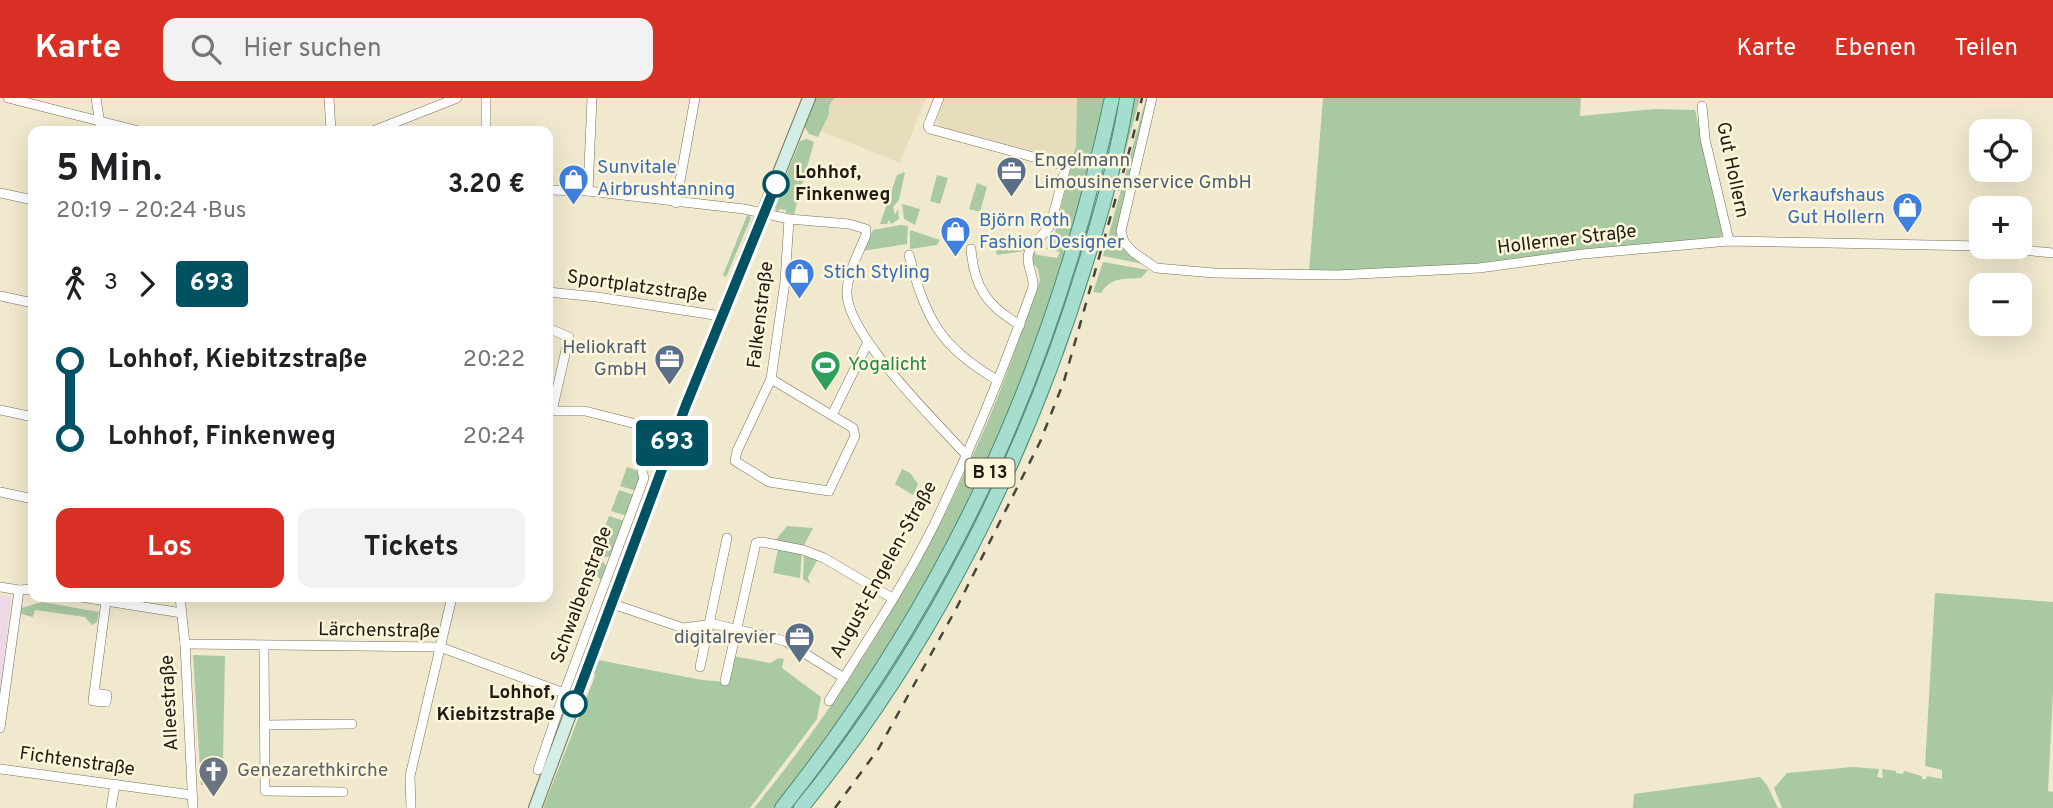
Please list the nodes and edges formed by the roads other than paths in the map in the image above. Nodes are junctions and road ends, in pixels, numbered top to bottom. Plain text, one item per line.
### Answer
1 (8, 98) edge
2 (96, 98) edge
3 (329, 98) edge
4 (457, 98) edge
5 (486, 98) edge
6 (592, 98) edge
7 (695, 98) edge
8 (809, 98) edge
9 (939, 98) edge
10 (1112, 98) edge
11 (1127, 98) edge
12 (1152, 98) edge
13 (1702, 106) dead end
14 (98, 126) edge
15 (101, 126) edge
16 (331, 126) edge
17 (386, 126) edge
18 (485, 126) edge
19 (553, 190) edge
20 (588, 191) junction
21 (0, 193) edge
22 (28, 199) edge
23 (676, 203) junction
24 (763, 214) junction
25 (789, 219) junction
26 (1729, 241) junction
27 (1969, 246) edge
28 (971, 248) dead end
29 (2032, 251) edge
30 (2053, 253) edge
31 (909, 255) dead end
32 (553, 293) edge
33 (0, 296) edge
34 (28, 302) edge
35 (721, 316) junction
36 (1020, 325) junction
37 (553, 330) edge
38 (868, 342) junction
39 (771, 379) junction
40 (997, 380) junction
41 (553, 399) edge
42 (0, 410) edge
43 (553, 411) edge
44 (832, 415) junction
45 (28, 416) edge
46 (636, 424) dead end
47 (967, 456) junction
48 (642, 471) dead end
49 (0, 492) edge
50 (28, 498) edge
51 (727, 538) dead end
52 (0, 587) edge
53 (28, 589) edge
54 (19, 590) junction
55 (892, 598) junction
56 (106, 602) edge
57 (112, 602) edge
58 (181, 602) edge
59 (451, 602) edge
60 (613, 604) junction
61 (183, 613) junction
62 (709, 625) junction
63 (737, 630) junction
64 (185, 644) junction
65 (264, 647) junction
66 (440, 647) junction
67 (700, 667) dead end
68 (844, 678) junction
69 (725, 681) dead end
70 (94, 693) dead end
71 (564, 693) junction
72 (829, 701) dead end
73 (352, 724) dead end
74 (264, 725) junction
75 (0, 728) edge
76 (0, 769) edge
77 (538, 771) dead end
78 (115, 784) junction
79 (342, 792) dead end
80 (192, 795) junction
81 (111, 808) edge
82 (193, 808) edge
83 (411, 808) edge
84 (535, 808) edge
85 (782, 808) edge
86 (801, 808) edge

1 - 14 street
2 - 15 street
3 - 16 street
4 - 17 street
5 - 18 street
6 - 20 street
7 - 23 street
8 - 24 street
9 - 36 street, August-Engelen-Straße
10 - 85 main road, B 13
11 - 86 main road, B 13
12 - 26 street, Hollerner Straße
13 - 26 street, Gut Hollern
19 - 20 street
20 - 23 street
21 - 22 street
23 - 24 street
24 - 25 street
24 - 35 street
25 - 38 street
25 - 39 street, Falkenstraße
26 - 27 street, Hollerner Straße
28 - 36 street
29 - 30 street
31 - 40 street
32 - 35 street, Sportplatzstraße
33 - 34 street
35 - 60 street
36 - 40 street, August-Engelen-Straße
37 - 41 street
38 - 44 street
38 - 47 street
39 - 44 street
39 - 44 street, Falkenstraße
40 - 47 street, August-Engelen-Straße
42 - 45 street
43 - 46 street
47 - 55 street, August-Engelen-Straße
48 - 71 street, Schwalbenstraße
49 - 50 street
51 - 62 street
52 - 54 street
53 - 54 street
54 - 75 street
55 - 63 street
55 - 68 street, August-Engelen-Straße
56 - 70 street
57 - 61 street
58 - 61 street, Alleestraße
59 - 66 street
60 - 62 street
60 - 84 street
61 - 64 street, Alleestraße
62 - 63 street
62 - 67 street
63 - 68 street
63 - 69 street
64 - 65 street, Lärchenstraße
64 - 80 street, Alleestraße
65 - 66 street, Lärchenstraße
65 - 74 street
66 - 71 street, Lärchenstraße
66 - 83 street
68 - 72 street, August-Engelen-Straße
71 - 77 street, Schwalbenstraße
73 - 74 street
74 - 79 street
76 - 78 street, Fichtenstraße
78 - 80 street, Fichtenstraße
78 - 81 street
80 - 82 street, Alleestraße

